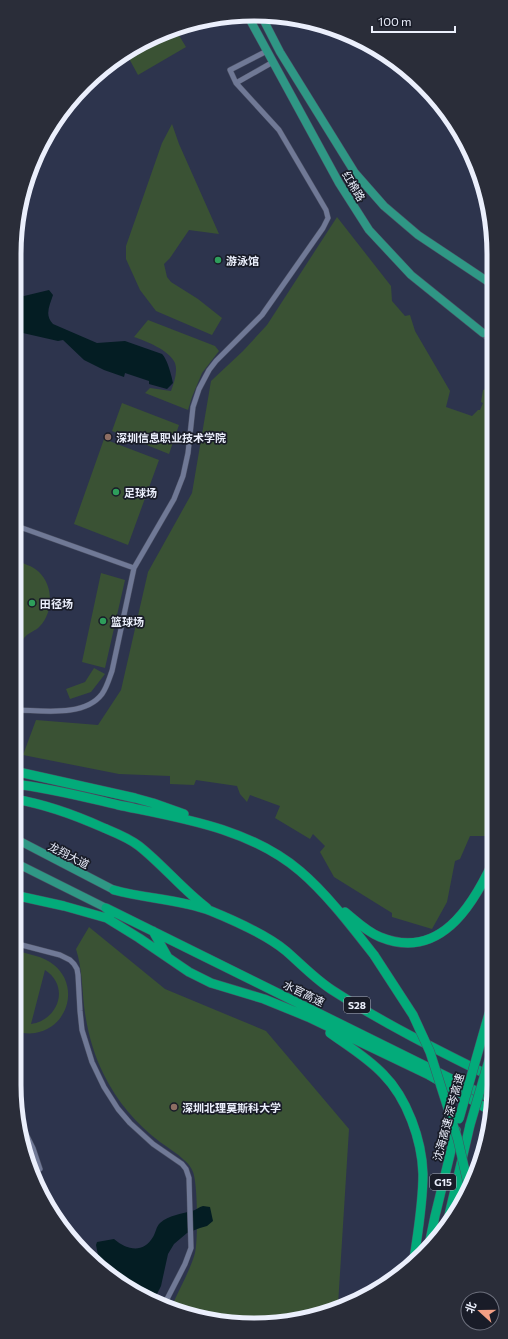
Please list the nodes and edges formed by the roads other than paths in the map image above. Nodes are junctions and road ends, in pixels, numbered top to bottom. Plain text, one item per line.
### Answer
1 (251, 21) edge
2 (264, 21) edge
3 (267, 51) junction
4 (273, 62) junction
5 (236, 83) junction
6 (487, 281) dead end
7 (483, 333) tunnel mouth
8 (21, 528) edge
9 (134, 568) junction
10 (21, 710) edge
11 (21, 773) edge
12 (21, 785) edge
13 (21, 800) edge
14 (213, 826) junction
15 (21, 842) edge
16 (21, 866) edge
17 (487, 875) edge
18 (316, 887) junction
19 (114, 890) joint
20 (21, 896) edge
21 (106, 908) joint
22 (211, 911) junction
23 (105, 917) junction
24 (152, 930) junction
25 (21, 945) edge
26 (168, 959) junction
27 (308, 1017) junction
28 (487, 1021) edge
29 (487, 1068) edge
30 (487, 1074) edge
31 (487, 1097) edge
32 (486, 1109) edge
33 (470, 1128) junction
34 (27, 1136) edge
35 (40, 1169) dead end
36 (467, 1179) edge
37 (463, 1188) edge
38 (450, 1211) edge
39 (431, 1237) edge
40 (415, 1254) edge
41 (166, 1301) edge

1 - 3 main road, 红棉路
2 - 6 main road, 红棉路
3 - 4 main road, 红棉路
3 - 5 street
4 - 5 street
4 - 7 main road, 红棉路
5 - 9 street
8 - 9 street
9 - 10 street
11 - 14 highway
12 - 14 highway
13 - 22 highway
14 - 18 highway
15 - 19 main road, 龙翔大道
16 - 21 main road
17 - 18 highway
18 - 36 highway, bridge
19 - 22 highway, 水官高速 / S28
20 - 23 highway
21 - 24 highway, 水官高速 / S28
22 - 30 highway, 水官高速 / S28
23 - 24 highway
23 - 26 highway
24 - 26 highway
24 - 31 highway, 水官高速 / S28
25 - 41 street
26 - 27 highway
27 - 32 highway
27 - 40 highway
28 - 39 highway, 沈海高速 深岑高速 / G15, bridge
29 - 33 highway, G15, bridge
33 - 37 highway
33 - 38 highway, G15
34 - 35 street

